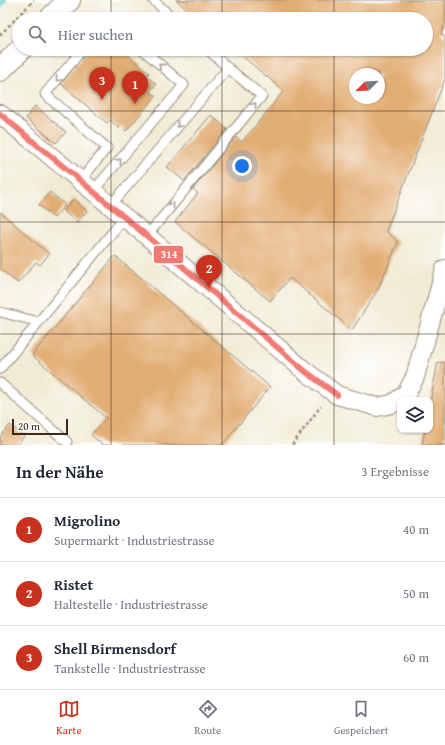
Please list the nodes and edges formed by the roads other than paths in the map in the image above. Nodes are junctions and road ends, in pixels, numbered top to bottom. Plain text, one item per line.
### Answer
1 (69, 0) edge
2 (153, 0) edge
3 (57, 12) edge
4 (166, 12) edge
5 (14, 56) edge
6 (77, 56) edge
7 (150, 56) edge
8 (215, 56) edge
9 (228, 68) junction
10 (0, 70) edge
11 (0, 114) edge
12 (87, 186) junction
13 (111, 205) junction
14 (124, 217) junction
15 (147, 236) junction
16 (445, 269) edge
17 (0, 312) edge
18 (38, 322) junction
19 (0, 369) edge
20 (0, 383) edge
21 (67, 442) dead end

1 - 3 main road
2 - 4 lane
5 - 10 main road
6 -> 12 lane
12 -> 7 lane
8 - 9 lane
9 -> 13 lane
15 -> 9 lane
11 - 12 street
12 - 13 street
13 - 14 street
14 - 15 street
14 - 18 lane
15 - 16 street
17 - 18 lane
18 - 19 lane
20 - 21 lane

